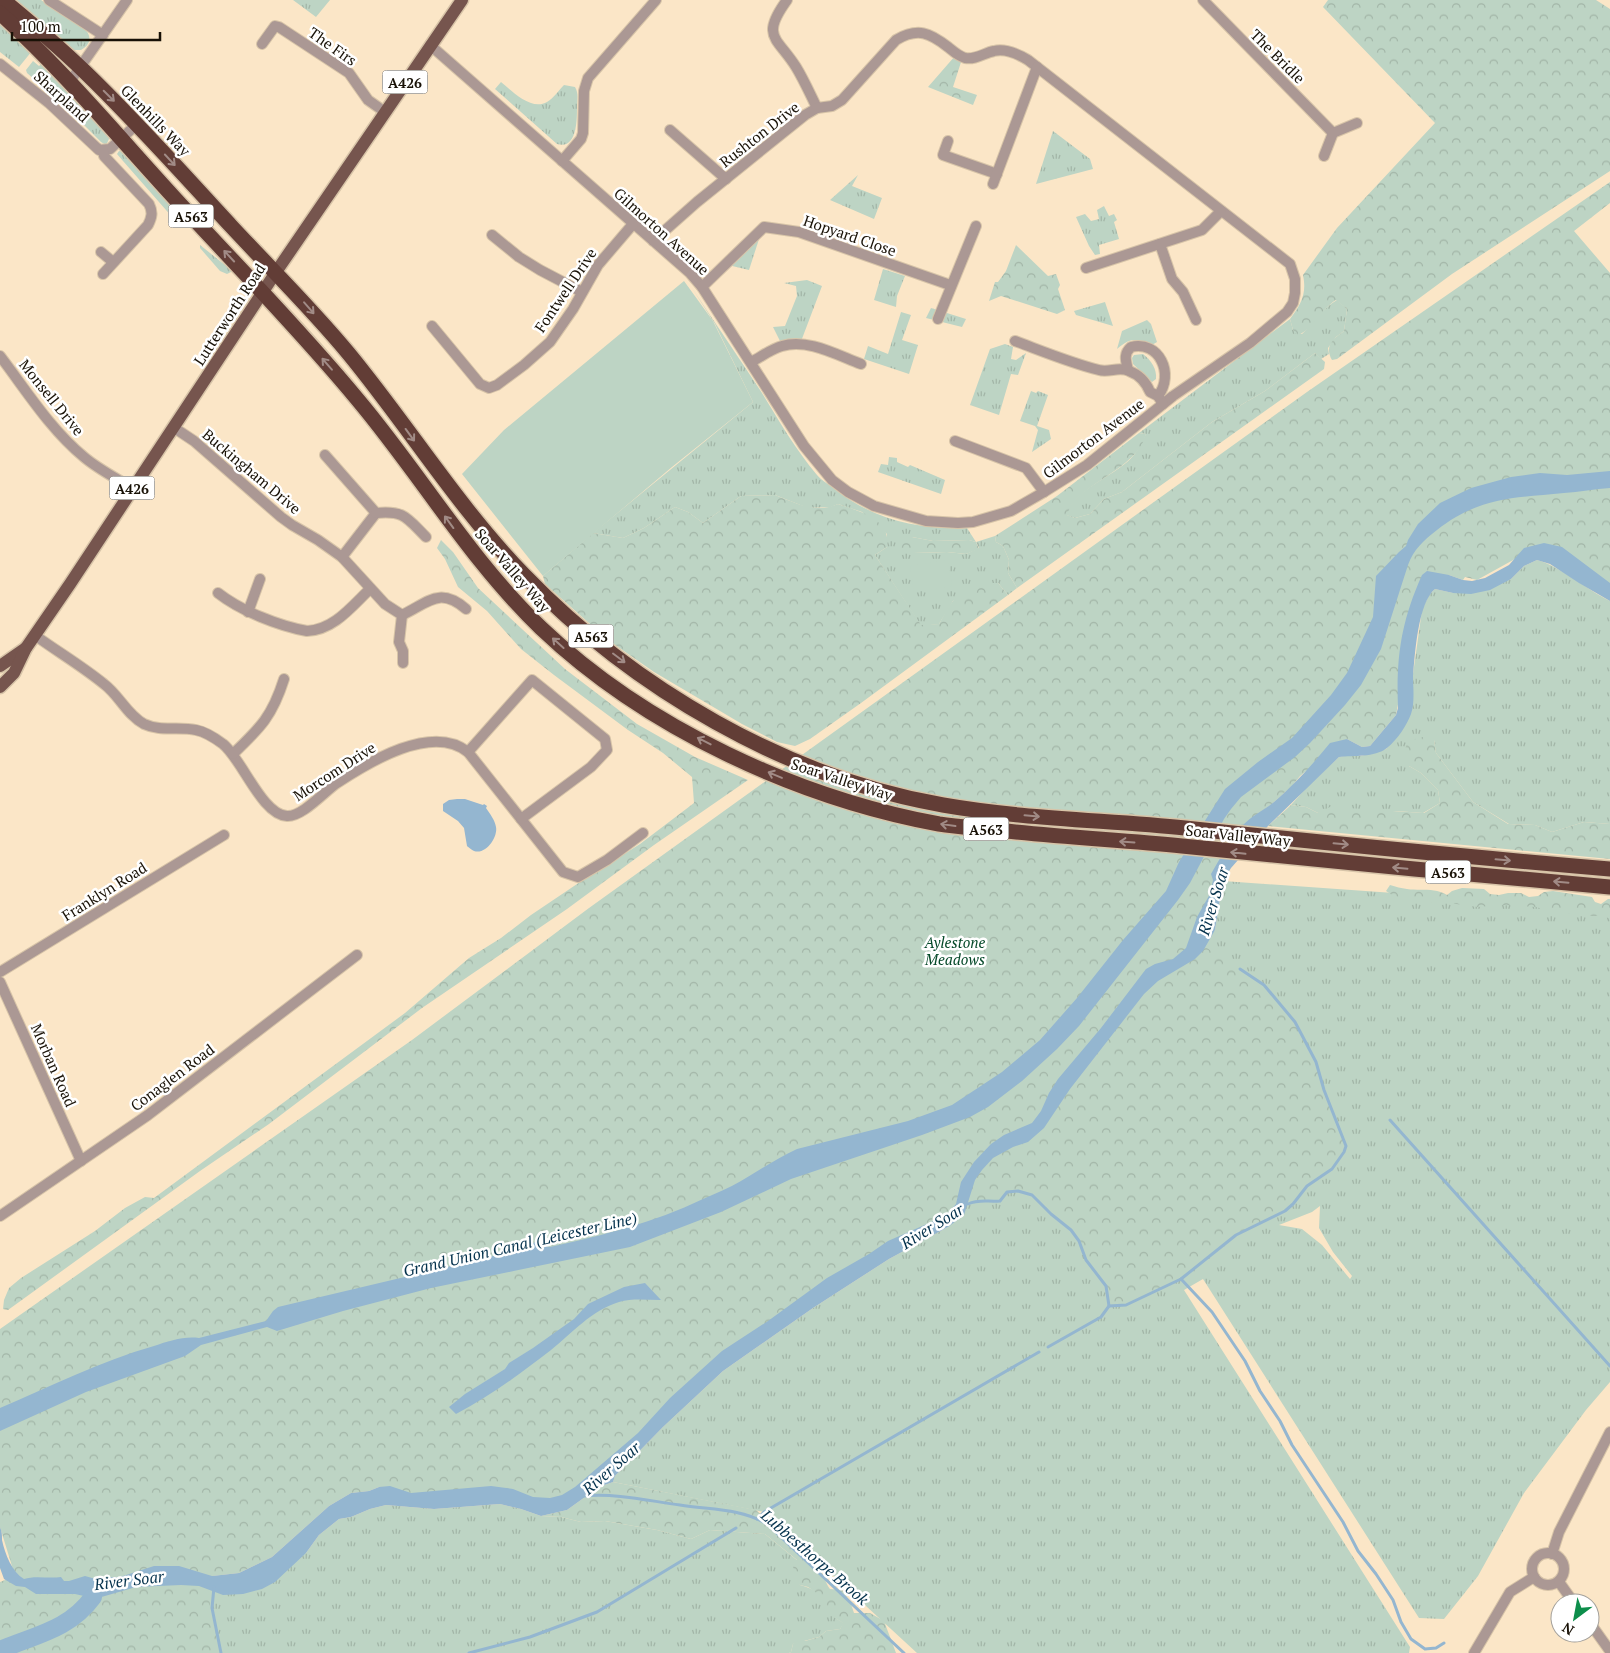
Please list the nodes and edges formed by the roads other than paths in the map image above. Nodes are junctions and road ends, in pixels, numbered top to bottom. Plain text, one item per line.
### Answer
1 (4, 0) edge
2 (48, 0) edge
3 (127, 0) edge
4 (462, 0) edge
5 (656, 0) edge
6 (786, 0) edge
7 (1202, 0) edge
8 (0, 13) edge
9 (103, 35) junction
10 (262, 44) dead end
11 (430, 45) junction
12 (958, 56) joint
13 (0, 64) edge
14 (80, 67) junction
15 (1037, 67) junction
16 (69, 83) junction
17 (817, 108) junction
18 (385, 112) junction
19 (1357, 123) dead end
20 (137, 124) junction
21 (670, 130) dead end
22 (1333, 133) junction
23 (121, 140) junction
24 (948, 141) dead end
25 (104, 151) junction
26 (1324, 156) dead end
27 (562, 161) junction
28 (726, 179) junction
29 (1220, 211) junction
30 (633, 224) junction
31 (976, 226) dead end
32 (492, 235) dead end
33 (652, 241) junction
34 (1160, 244) junction
35 (101, 252) dead end
36 (113, 262) junction
37 (1086, 268) dead end
38 (276, 272) junction
39 (103, 274) dead end
40 (950, 285) junction
41 (702, 287) junction
42 (262, 292) junction
43 (582, 292) junction
44 (938, 319) dead end
45 (1196, 320) dead end
46 (432, 326) dead end
47 (1015, 342) dead end
48 (0, 356) edge
49 (751, 362) junction
50 (861, 364) dead end
51 (1128, 370) junction
52 (1160, 400) junction
53 (173, 427) junction
54 (955, 441) dead end
55 (325, 454) dead end
56 (132, 488) junction
57 (1044, 492) junction
58 (376, 513) junction
59 (426, 537) dead end
60 (342, 558) junction
61 (260, 579) dead end
62 (370, 589) junction
63 (218, 593) dead end
64 (466, 609) dead end
65 (248, 612) junction
66 (402, 616) junction
67 (36, 636) junction
68 (26, 648) junction
69 (403, 663) dead end
70 (1, 665) edge
71 (14, 673) junction
72 (284, 679) dead end
73 (0, 687) edge
74 (468, 752) junction
75 (232, 754) junction
76 (521, 819) junction
77 (644, 833) dead end
78 (224, 835) dead end
79 (1610, 869) edge
80 (1610, 887) edge
81 (357, 956) dead end
82 (0, 972) edge
83 (0, 982) edge
84 (81, 1161) junction
85 (0, 1216) edge
86 (1610, 1432) edge
87 (1552, 1554) junction
88 (1534, 1577) junction
89 (1559, 1582) junction
90 (1567, 1593) edge
91 (1600, 1637) edge
92 (1610, 1651) edge
93 (1474, 1653) edge

1 - 14 highway, Glenhills Way / A563
2 - 9 street
3 - 9 street
4 - 11 main road, Lutterworth Road / A426
5 - 27 street
6 - 17 street
7 - 22 street, The Bridle
8 - 16 highway, A563
9 - 14 street
10 - 18 street, The Firs
11 - 18 main road, Lutterworth Road / A426
11 - 27 street, Gilmorton Avenue
12 - 15 street, Gilmorton Avenue
12 - 17 street, Rushton Drive
13 - 25 street, Sharpland
14 - 16 street
14 -> 20 highway, Glenhills Way / A563
15 - 24 street
15 - 29 street, Gilmorton Avenue
16 - 23 highway, A563
17 - 28 street, Rushton Drive
18 - 38 main road, Lutterworth Road / A426
19 - 22 street
20 - 23 street
20 -> 38 highway, Glenhills Way / A563
21 - 28 street
22 - 26 street
23 - 25 street
42 -> 23 highway, A563
25 - 36 street, Sharpland
27 - 30 street, Gilmorton Avenue
28 - 33 street, Rushton Drive
29 - 34 street
29 - 52 street, Gilmorton Avenue
30 - 33 street, Gilmorton Avenue
30 - 43 street, Fontwell Drive
31 - 40 street
32 - 43 street
33 - 41 street, Gilmorton Avenue
34 - 37 street
34 - 45 street
35 - 36 street
36 - 39 street, Sharpland
38 - 42 main road, Lutterworth Road / A426
38 -> 79 highway, Soar Valley Way / A563
40 - 41 street, Hopyard Close
40 - 44 street
41 - 49 street, Gilmorton Avenue
42 - 53 main road, Lutterworth Road / A426
80 -> 42 highway, Soar Valley Way / A563
43 - 46 street, Fontwell Drive
47 - 51 street
48 - 56 street, Monsell Drive
49 - 50 street
49 - 57 street, Gilmorton Avenue
51 - 52 street
51 - 52 street
52 - 57 street, Gilmorton Avenue
53 - 56 main road, Lutterworth Road / A426
53 - 60 street, Buckingham Drive
54 - 57 street
55 - 58 street
56 - 67 main road, Lutterworth Road / A426
58 - 59 street
58 - 60 street
60 - 62 street, Buckingham Drive
61 - 65 street
62 - 65 street
62 - 66 street, Buckingham Drive
63 - 65 street
64 - 66 street
66 - 69 street
67 - 68 main road, Lutterworth Road / A426
67 - 75 street, Morcom Drive
68 - 70 main road, Lutterworth Road / A426
68 - 71 main road, Lutterworth Road / A426
70 - 71 main road
71 - 73 main road, Lutterworth Road / A426
72 - 75 street
74 - 75 street, Morcom Drive
74 - 76 street, Morcom Drive
74 - 76 street
76 - 77 street, Morcom Drive
78 - 82 street, Franklyn Road
81 - 84 street, Conaglen Road
83 - 84 street, Morban Road
84 - 85 street, Conaglen Road
86 - 87 street
87 - 88 street
87 - 89 street
88 - 89 street
88 - 93 street
89 - 90 street
91 - 92 street

